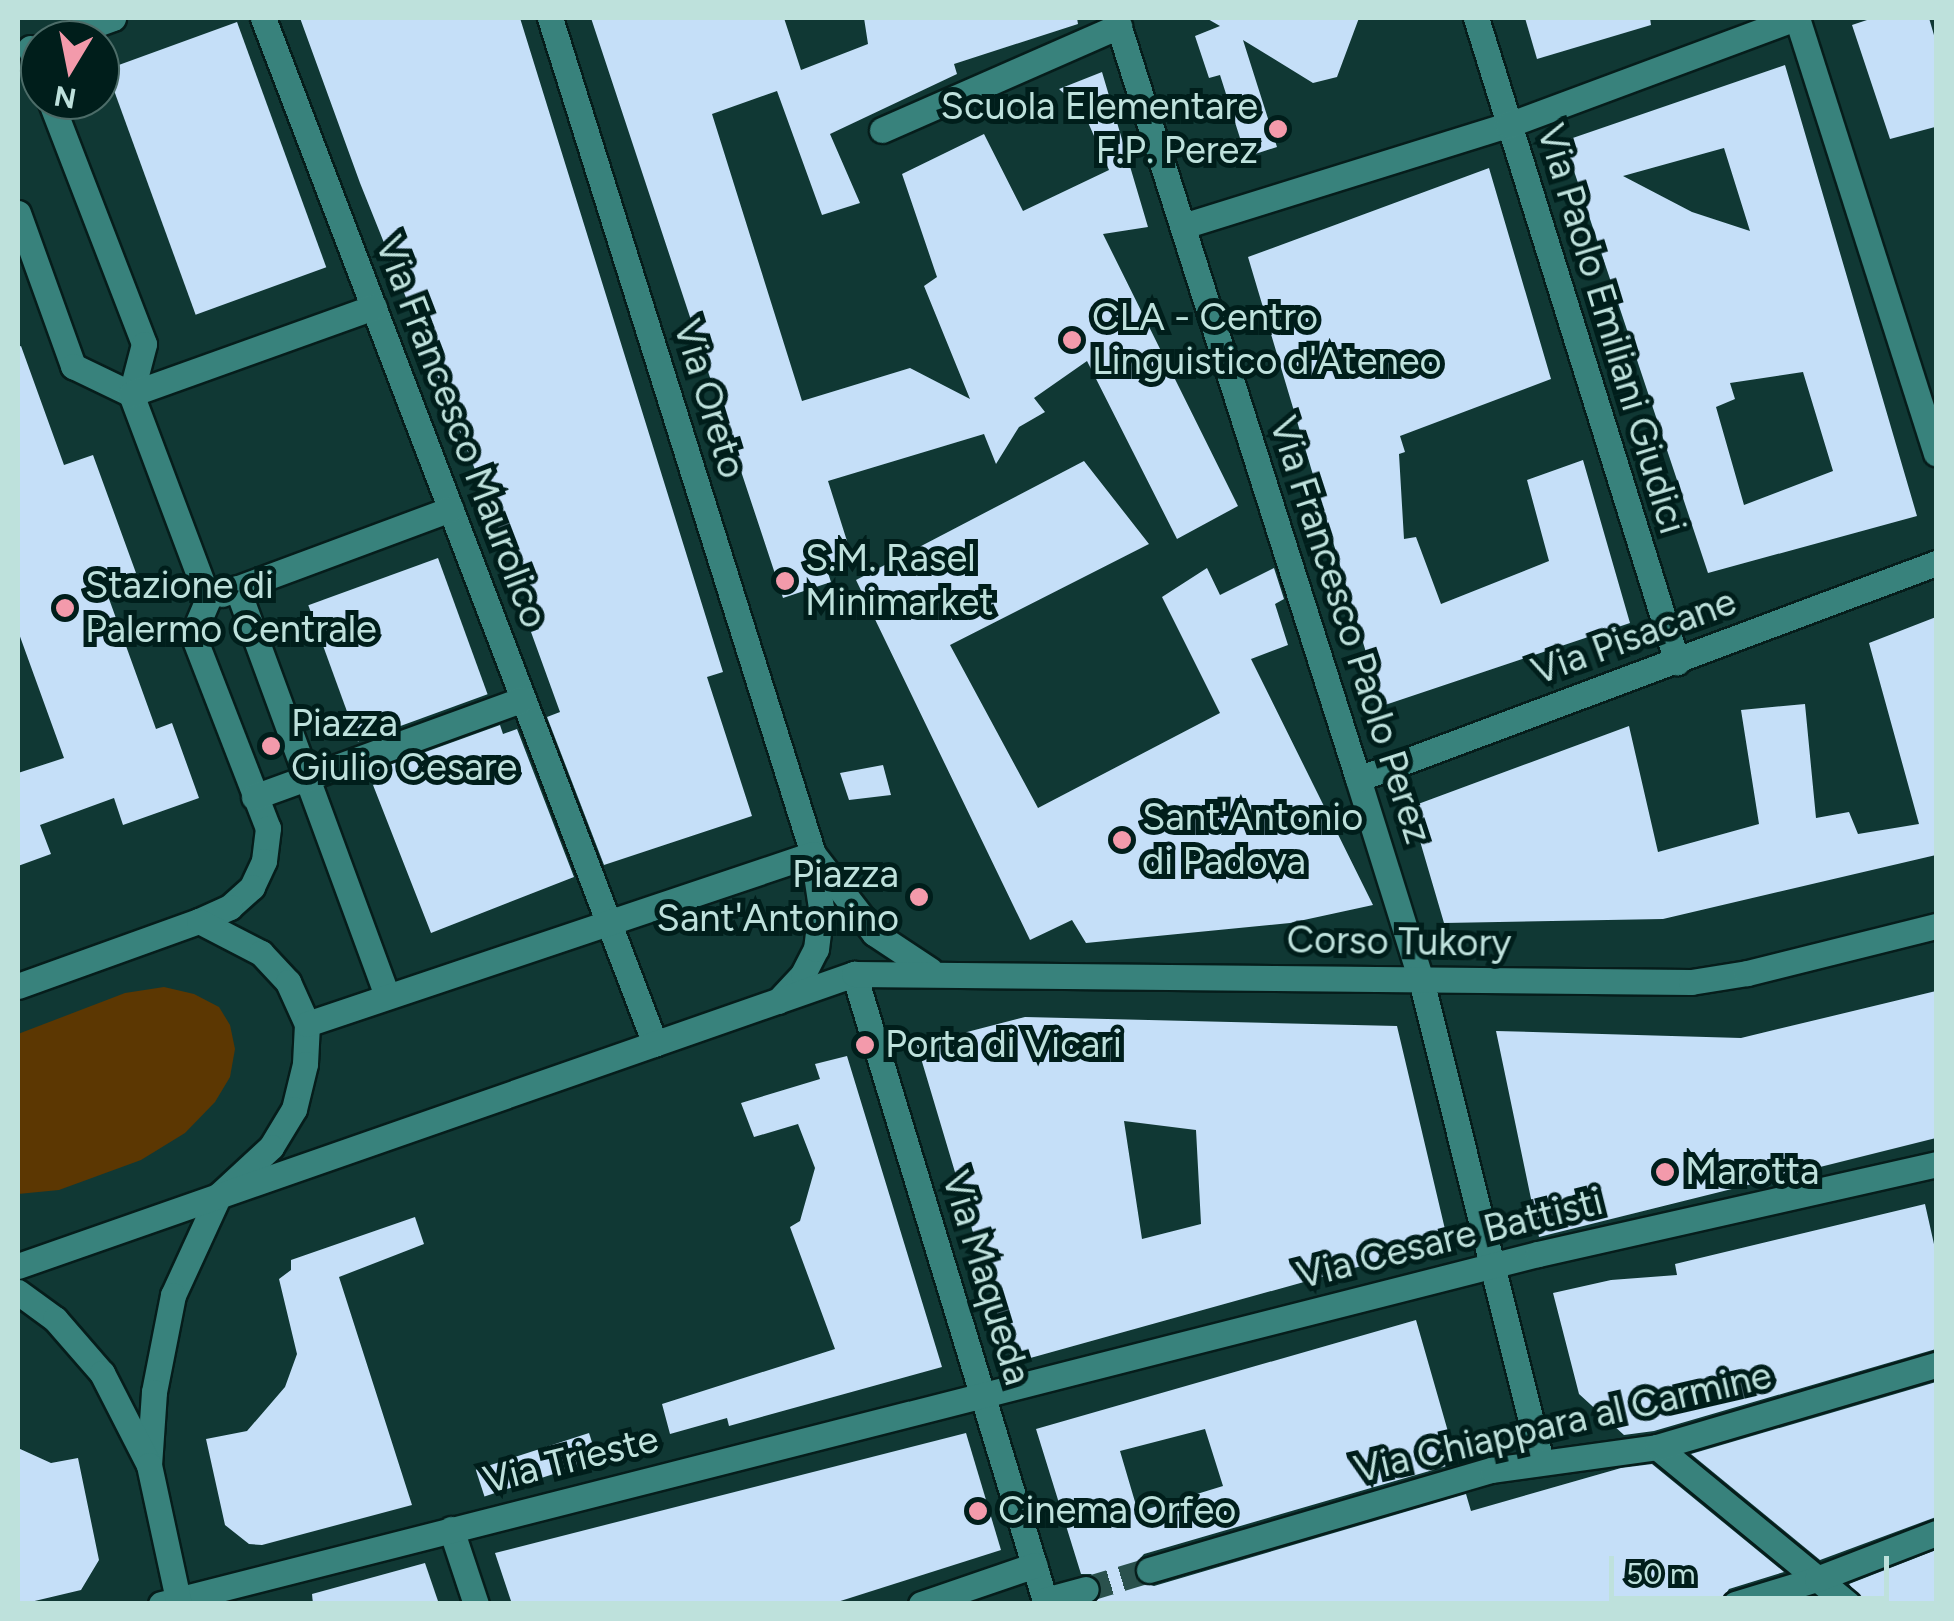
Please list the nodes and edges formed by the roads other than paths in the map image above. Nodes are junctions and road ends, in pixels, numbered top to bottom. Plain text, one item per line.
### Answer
1 (264, 18) edge
2 (550, 18) edge
3 (1476, 18) edge
4 (1796, 18) edge
5 (1117, 22) edge
6 (58, 120) edge
7 (1508, 125) junction
8 (882, 130) dead end
9 (18, 213) edge
10 (1183, 226) junction
11 (374, 307) junction
12 (131, 394) junction
13 (1936, 453) edge
14 (451, 509) junction
15 (1936, 563) edge
16 (237, 588) junction
17 (208, 600) junction
18 (1676, 662) junction
19 (523, 699) junction
20 (306, 776) junction
21 (1358, 779) junction
22 (254, 797) junction
23 (812, 854) junction
24 (199, 921) junction
25 (608, 922) junction
26 (1936, 926) edge
27 (854, 974) junction
28 (938, 974) junction
29 (1421, 980) junction
30 (18, 986) edge
31 (387, 996) junction
32 (778, 1001) junction
33 (306, 1024) junction
34 (654, 1044) junction
35 (1936, 1164) edge
36 (219, 1195) junction
37 (18, 1266) edge
38 (1490, 1267) junction
39 (18, 1292) edge
40 (1936, 1364) edge
41 (982, 1395) junction
42 (1657, 1447) junction
43 (1542, 1462) junction
44 (148, 1465) junction
45 (451, 1530) junction
46 (1936, 1533) edge
47 (1035, 1565) junction
48 (1149, 1570) tunnel mouth
49 (1817, 1579) junction
50 (1086, 1589) tunnel mouth
51 (173, 1602) edge
52 (1046, 1602) edge
53 (476, 1604) edge
54 (921, 1604) edge
55 (1735, 1604) edge
56 (1848, 1604) edge

1 - 11 street, Via Francesco Maurolico
2 - 23 street, Via Oreto
3 - 7 street, Via Paolo Emiliani Giudici
4 - 7 street
4 - 13 street
5 - 8 street
5 - 10 street, Via Francesco Paolo Perez
6 - 12 street
7 - 10 street
7 - 18 street, Via Paolo Emiliani Giudici
9 - 12 street
10 - 21 street, Via Francesco Paolo Perez
11 - 12 street
11 - 14 street, Via Francesco Maurolico
12 - 17 street
14 - 16 street
14 - 19 street, Via Francesco Maurolico
15 - 18 street, Via Pisacane
16 - 17 street
16 - 20 street
17 - 22 street
18 - 21 street, Via Pisacane
19 - 20 street
19 - 25 street, Via Francesco Maurolico
20 - 22 street
20 - 31 street
21 - 29 street, Via Francesco Paolo Perez
22 - 24 street
23 - 25 street
23 - 28 street
23 - 32 street
24 - 30 street
24 - 33 street
25 - 31 street
25 - 34 street, Via Francesco Maurolico
26 - 29 street, Corso Tukory
27 - 28 street, Corso Tukory
27 - 32 street, Corso Tukory
27 - 41 street, Via Maqueda
28 - 29 street, Corso Tukory
29 - 38 street, Via Francesco Paolo Perez
31 - 33 street
32 - 34 street, Corso Tukory
33 - 36 street
34 - 36 street, Corso Tukory
35 - 38 street, Via Cesare Battisti
36 - 37 street, Corso Tukory
36 - 44 street
38 - 41 street, Via Cesare Battisti
38 - 43 street, Via Francesco Paolo Perez
39 - 44 street
40 - 42 street, Via Chiappara al Carmine
41 - 45 street, Via Trieste
41 - 47 street, Via Maqueda
42 - 43 street, Via Chiappara al Carmine
42 - 49 street
43 - 48 street, Via Chiappara al Carmine
44 - 51 street
45 - 51 street, Via Trieste
45 - 53 street
46 - 49 street
47 - 52 street, Via Maqueda
47 - 54 street
49 - 55 street
49 - 56 street
50 - 52 street

